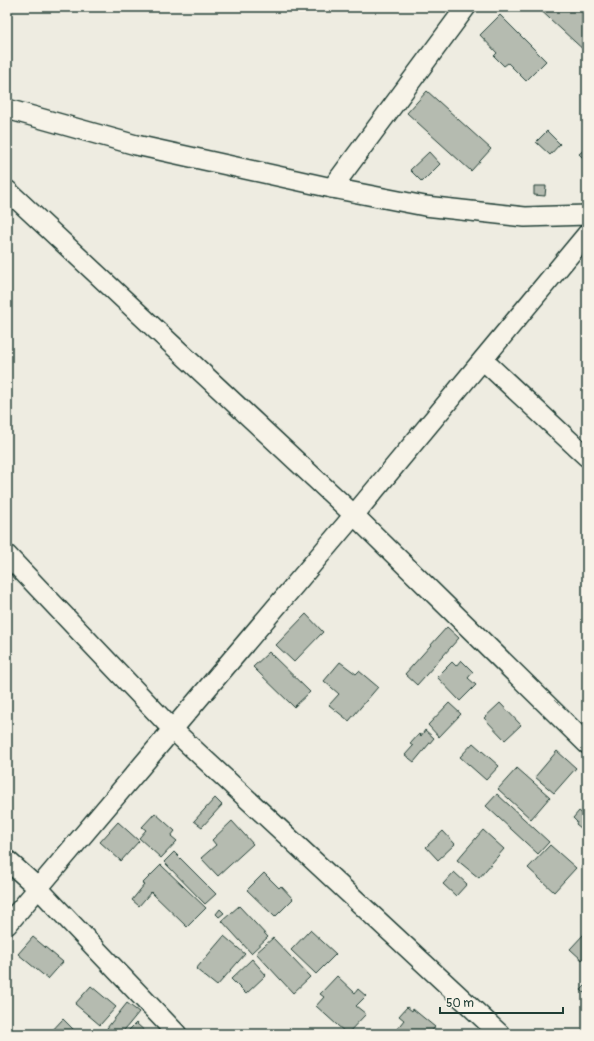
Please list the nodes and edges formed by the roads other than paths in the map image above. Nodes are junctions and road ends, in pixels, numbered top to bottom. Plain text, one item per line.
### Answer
1 (466, 7) edge
2 (7, 109) edge
3 (332, 188) junction
4 (7, 190) edge
5 (587, 215) edge
6 (587, 234) edge
7 (483, 360) junction
8 (587, 457) edge
9 (354, 515) junction
10 (7, 555) edge
11 (172, 729) junction
12 (587, 744) edge
13 (7, 860) edge
14 (38, 888) junction
15 (7, 925) edge
16 (176, 1034) edge
17 (500, 1034) edge

1 - 3 street
2 - 3 street
3 - 5 street
4 - 9 street
6 - 7 street
7 - 8 street
7 - 9 street
9 - 11 street
9 - 12 street
10 - 11 street
11 - 14 street
11 - 17 street
13 - 14 street
14 - 15 street
14 - 16 street

